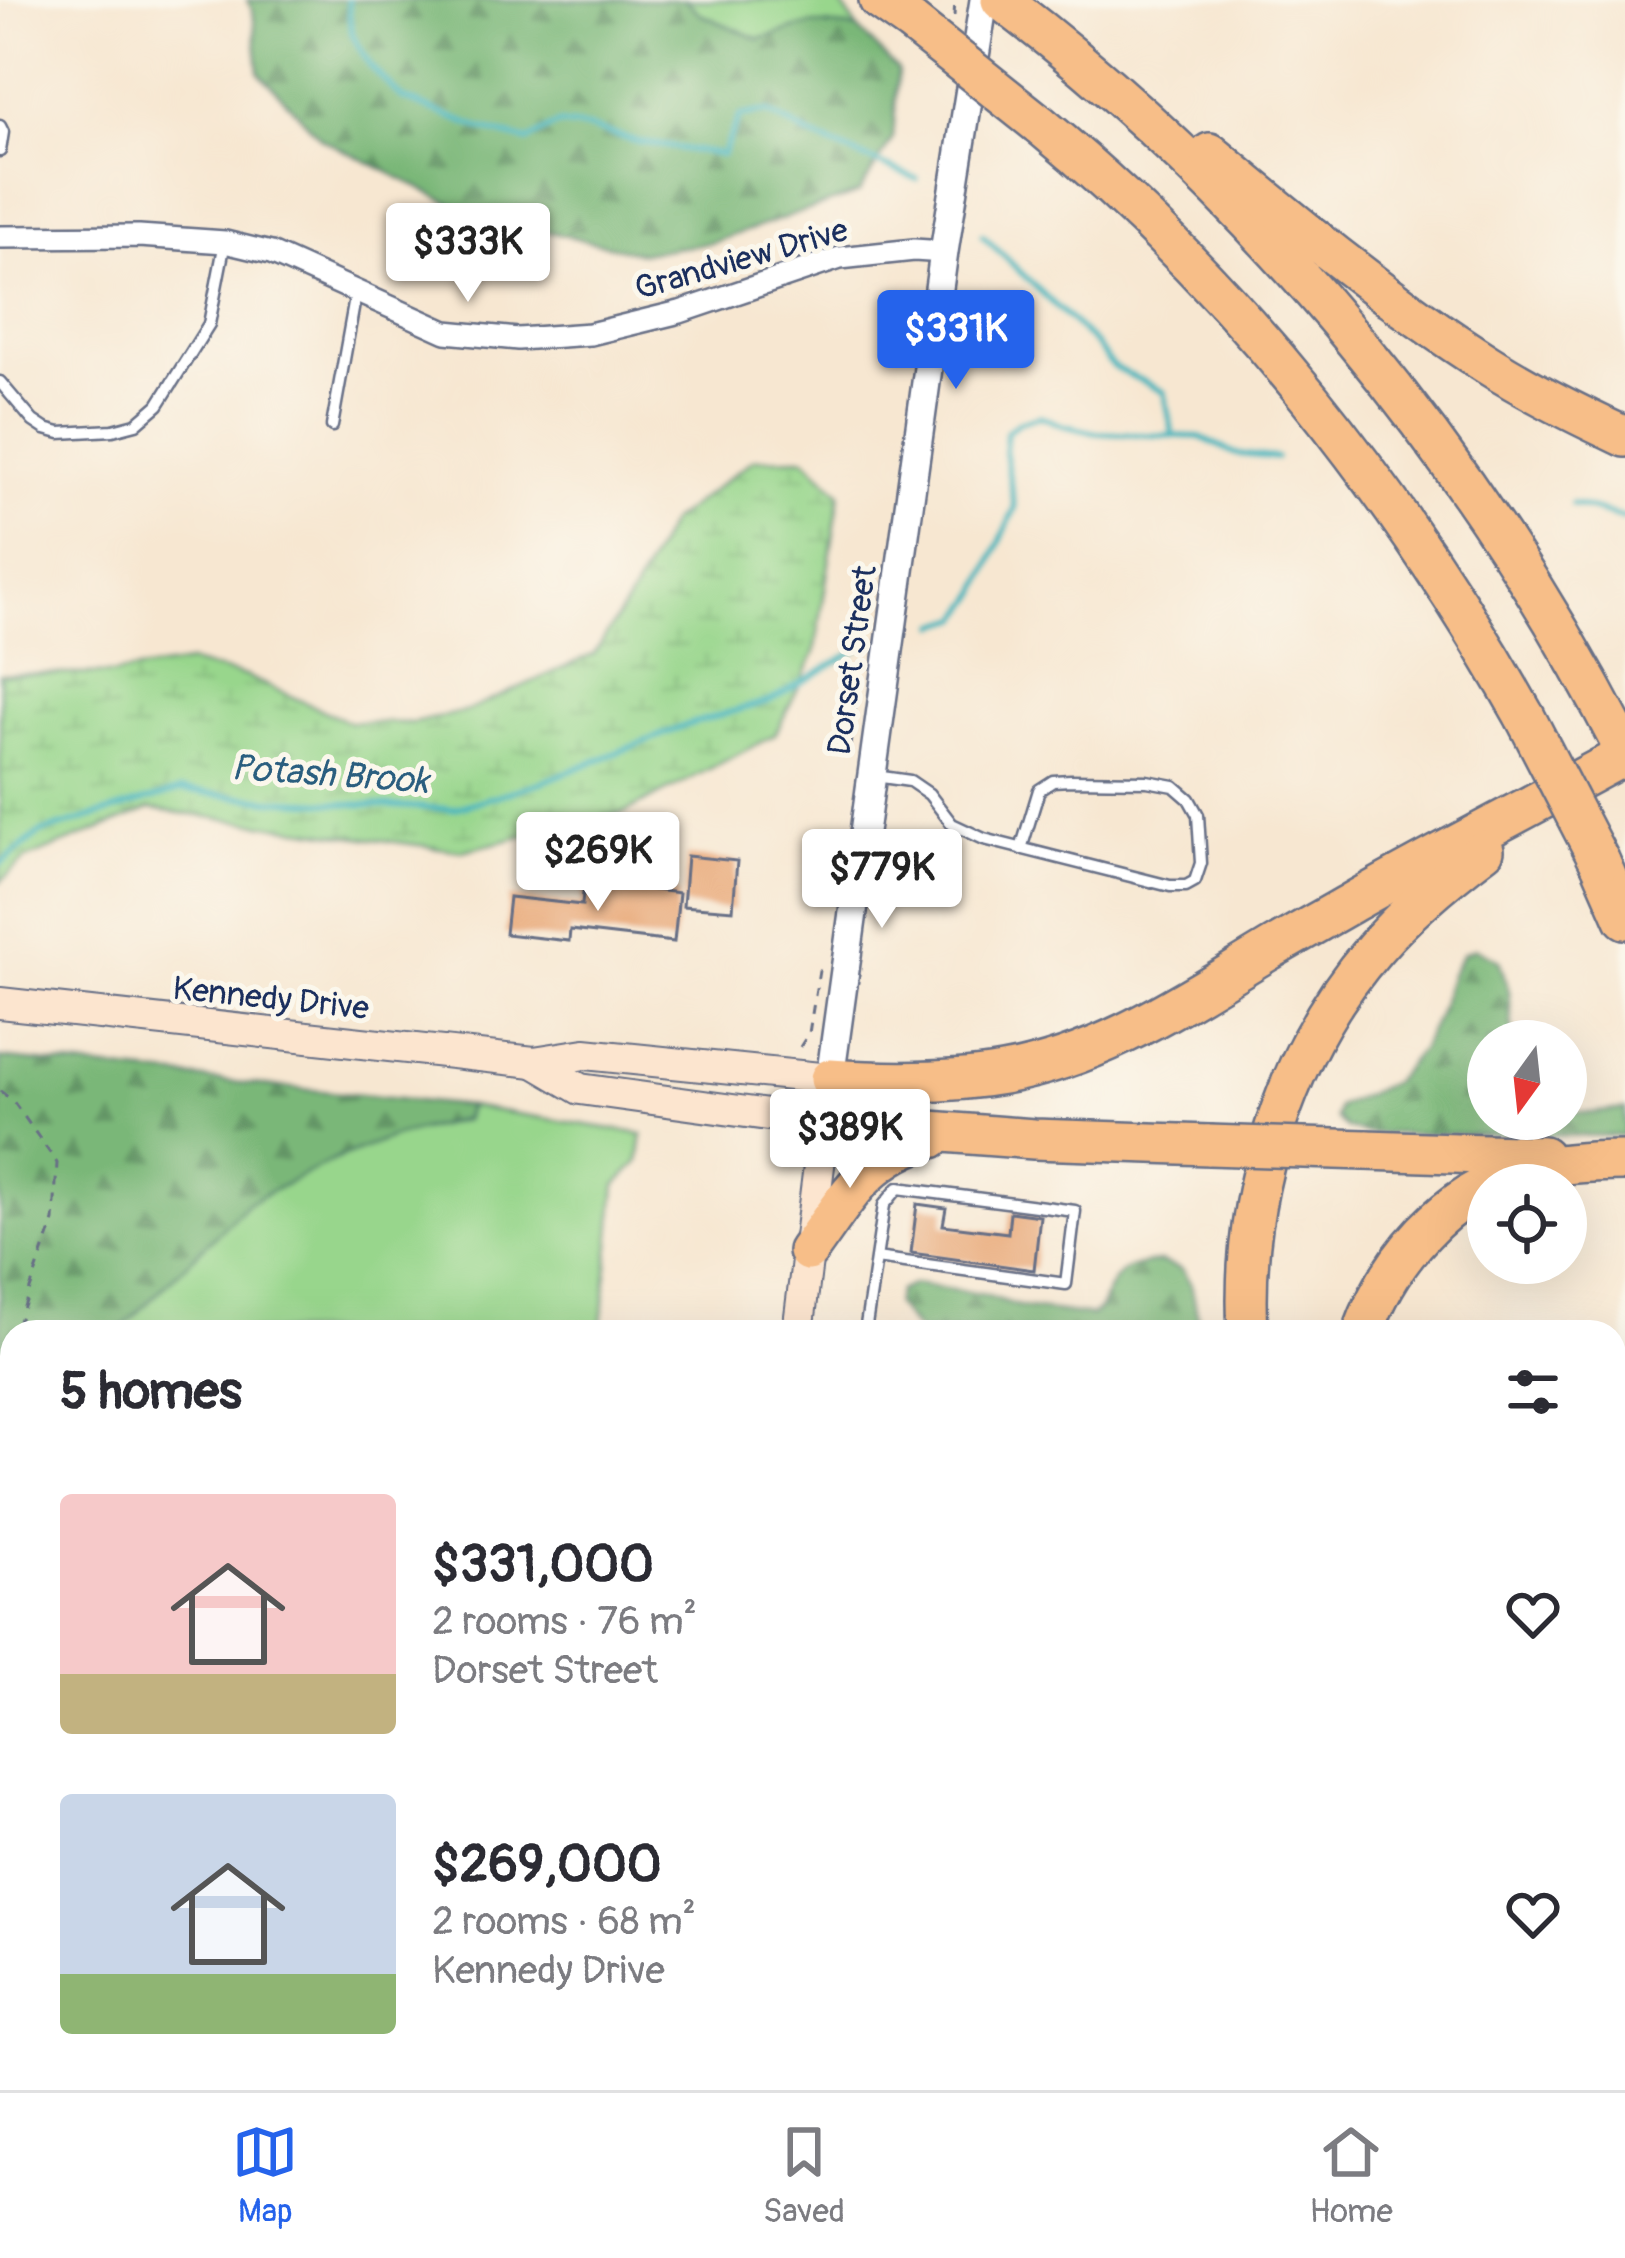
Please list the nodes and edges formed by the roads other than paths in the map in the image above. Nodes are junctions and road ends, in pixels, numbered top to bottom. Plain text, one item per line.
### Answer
1 (879, 0) edge
2 (984, 0) edge
3 (1001, 0) edge
4 (1052, 40) junction
5 (0, 126) edge
6 (0, 151) edge
7 (0, 237) edge
8 (225, 242) junction
9 (944, 252) junction
10 (356, 290) junction
11 (0, 382) edge
12 (332, 426) dead end
13 (1625, 437) edge
14 (1625, 753) edge
15 (872, 775) junction
16 (1581, 780) junction
17 (1021, 849) junction
18 (1625, 919) edge
19 (0, 1003) edge
20 (534, 1062) junction
21 (830, 1079) junction
22 (826, 1123) junction
23 (961, 1134) junction
24 (1623, 1161) edge
25 (808, 1251) junction
26 (876, 1258) junction
27 (799, 1320) edge
28 (867, 1320) edge
29 (1248, 1320) edge
30 (1368, 1320) edge

1 - 18 highway, bridge
2 - 9 street, Dorset Street
3 - 4 highway
4 - 13 highway
4 - 14 highway
5 - 6 lane
7 - 8 street, Grandview Drive
8 - 10 street, Grandview Drive
8 - 11 lane
9 - 10 street, Grandview Drive
9 - 15 street, Dorset Street
10 - 12 lane
14 - 16 highway
15 - 17 lane
15 - 21 street, Dorset Street
16 - 21 highway
16 - 29 highway
17 - 17 lane
19 - 20 main road, Kennedy Drive
20 - 21 main road, Kennedy Drive
20 - 22 main road, Kennedy Drive
21 - 22 main road, Dorset Street
22 - 23 highway
22 - 25 main road, Dorset Street
23 - 24 highway, bridge
23 - 25 highway
24 - 30 highway
25 - 27 main road, Dorset Street
26 - 26 lane
26 - 28 lane

